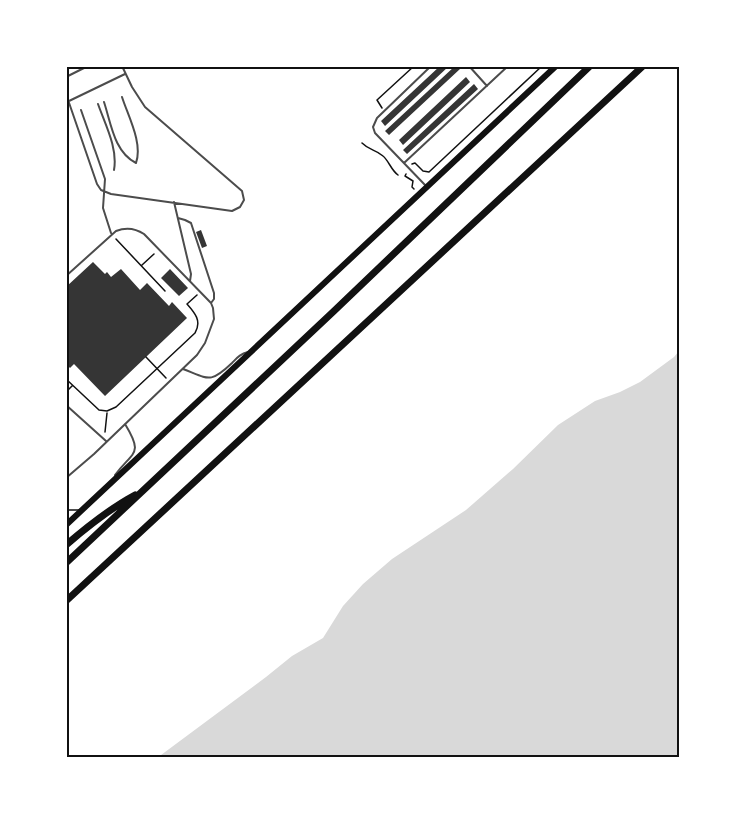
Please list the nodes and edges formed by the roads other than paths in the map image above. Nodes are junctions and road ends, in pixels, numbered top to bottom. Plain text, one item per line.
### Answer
1 (88, 66) edge
2 (122, 66) edge
3 (431, 66) edge
4 (469, 66) edge
5 (508, 66) edge
6 (556, 66) edge
7 (590, 66) edge
8 (643, 66) edge
9 (126, 74) junction
10 (66, 77) edge
11 (487, 86) junction
12 (66, 94) edge
13 (122, 97) dead end
14 (69, 101) junction
15 (104, 102) dead end
16 (98, 104) dead end
17 (81, 110) dead end
18 (404, 164) junction
19 (114, 170) dead end
20 (427, 187) junction
21 (104, 192) junction
22 (174, 202) junction
23 (178, 218) junction
24 (111, 234) junction
25 (66, 276) edge
26 (190, 281) junction
27 (211, 303) junction
28 (250, 352) junction
29 (183, 369) junction
30 (66, 405) edge
31 (125, 424) junction
32 (107, 442) junction
33 (66, 478) edge
34 (110, 483) junction
35 (143, 491) junction
36 (66, 510) edge
37 (82, 510) junction
38 (66, 525) edge
39 (66, 545) edge
40 (66, 564) edge
41 (66, 601) edge

1 - 10 lane
2 - 9 lane
3 - 18 lane
4 - 11 lane
5 - 11 lane
6 - 20 main road
7 - 35 highway
8 - 41 highway
9 - 14 lane
9 - 22 lane
11 - 18 lane
12 - 14 lane
13 - 15 lane
14 - 21 lane
16 - 19 lane
17 - 21 lane
18 - 20 lane
20 - 28 main road
21 - 22 lane
21 - 24 lane
22 - 23 lane
23 - 26 lane
23 - 27 lane
24 - 25 lane
24 - 26 lane
26 - 27 lane
27 - 29 lane
28 - 29 lane
28 - 34 main road
29 - 31 lane
30 - 32 lane
31 - 32 lane
31 - 34 lane
32 - 33 lane
34 - 37 main road
35 - 39 highway
35 - 40 highway
36 - 37 lane
37 - 38 main road

